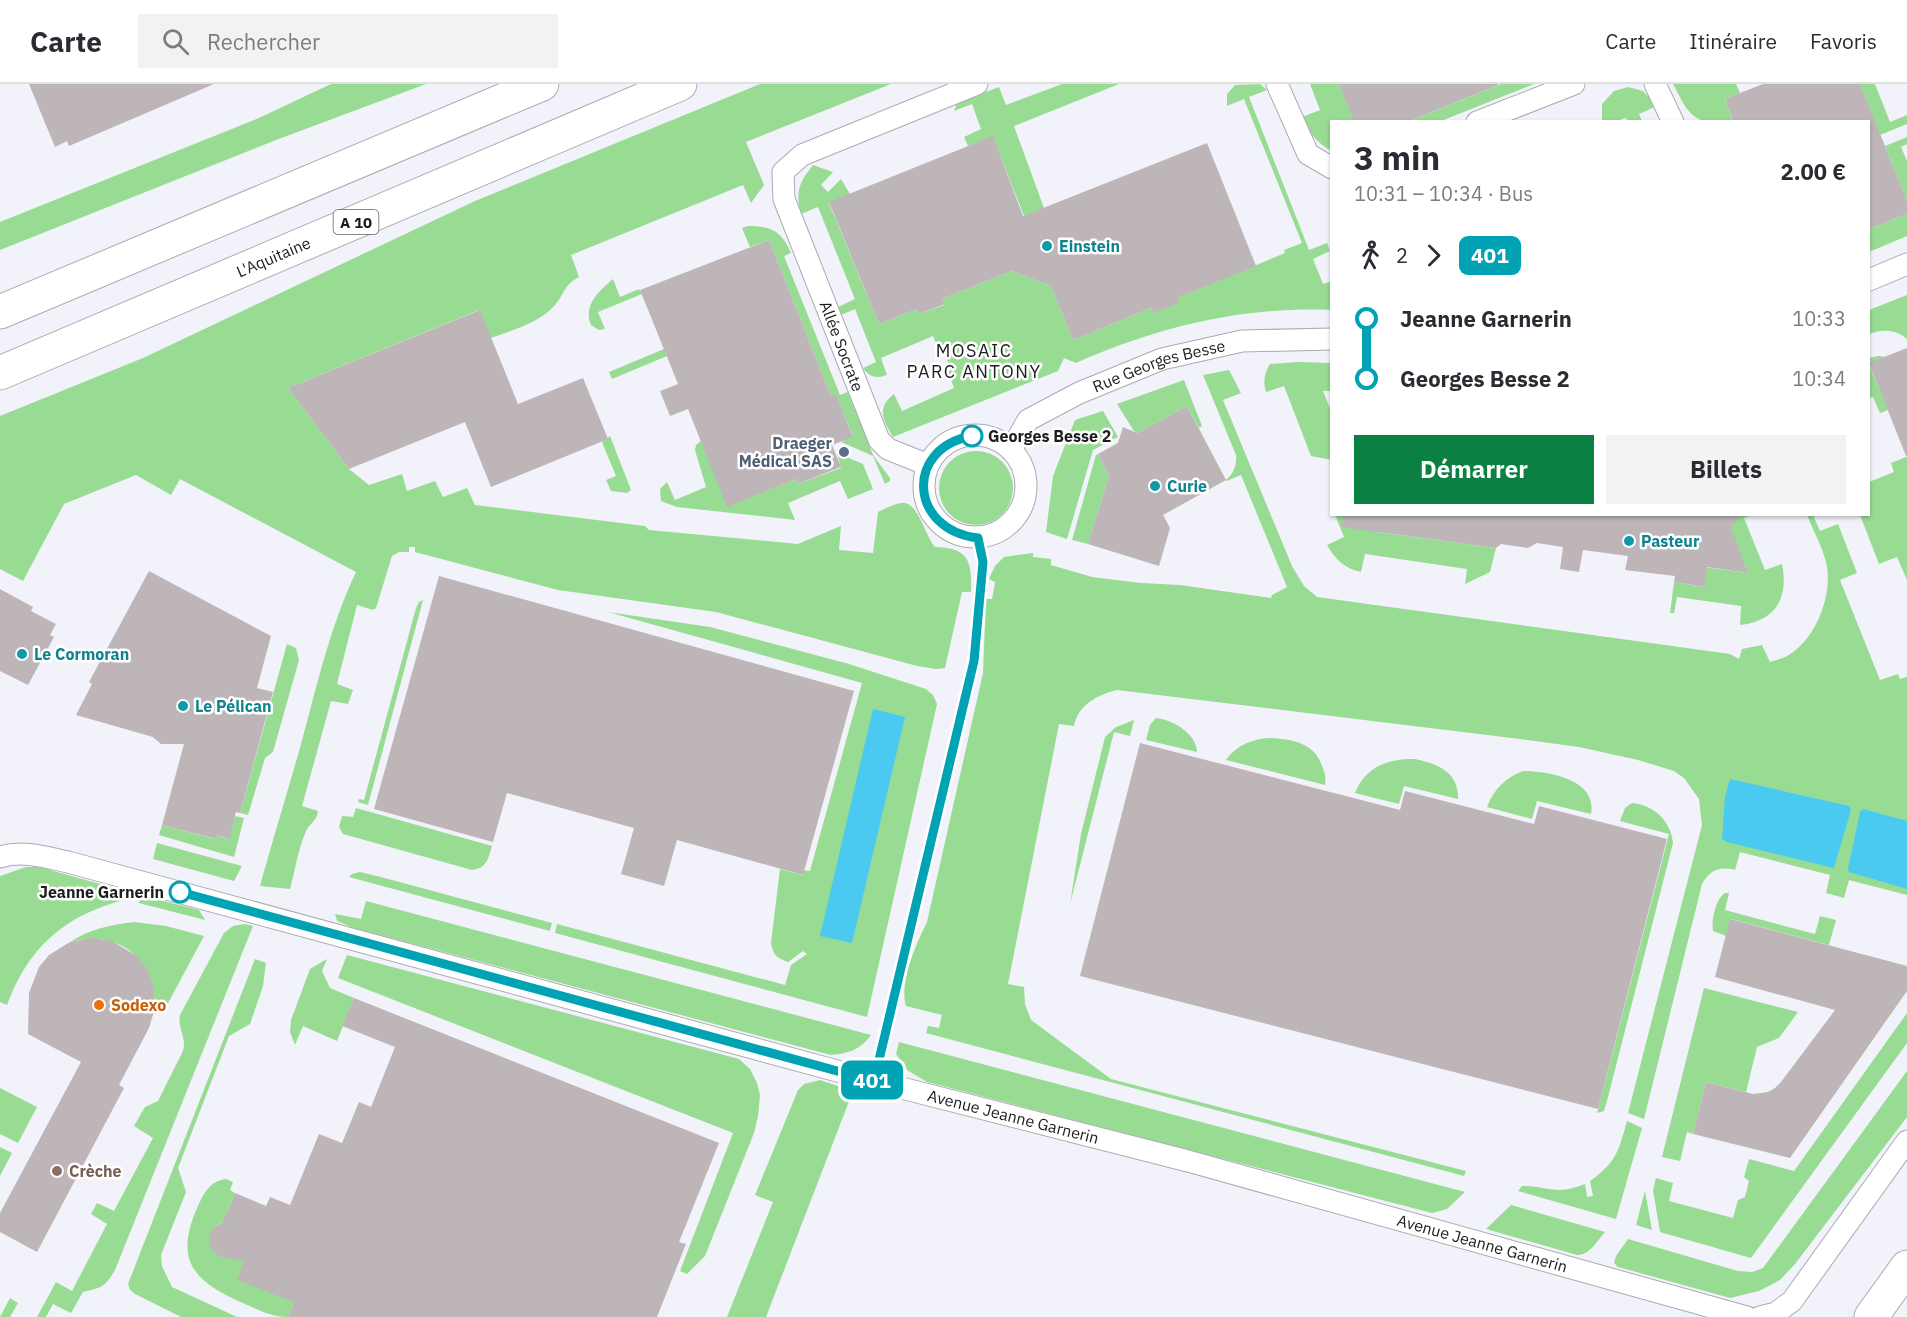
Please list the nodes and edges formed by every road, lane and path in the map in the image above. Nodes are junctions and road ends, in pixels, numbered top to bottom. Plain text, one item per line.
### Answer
1 (542, 84) edge
2 (680, 84) edge
3 (977, 84) edge
4 (1277, 84) edge
5 (1574, 84) edge
6 (1655, 84) edge
7 (1482, 120) edge
8 (1673, 120) edge
9 (1330, 167) edge
10 (1907, 264) edge
11 (1870, 280) edge
12 (0, 312) edge
13 (1330, 339) edge
14 (0, 373) edge
15 (1011, 450) junction
16 (928, 465) junction
17 (0, 857) edge
18 (1907, 1142) edge
19 (1907, 1267) edge
20 (1768, 1315) edge
21 (1747, 1317) edge
22 (1871, 1317) edge

1 - 12 highway
2 - 14 highway, L'Aquitaine / A 10
3 - 16 street, Allée Socrate
4 - 9 street
5 - 7 street
6 - 8 street
10 - 11 street
13 - 15 street, Rue Georges Besse
15 - 16 street
15 - 16 street
17 - 21 street, Avenue Jeanne Garnerin
18 - 20 street
19 - 22 highway

